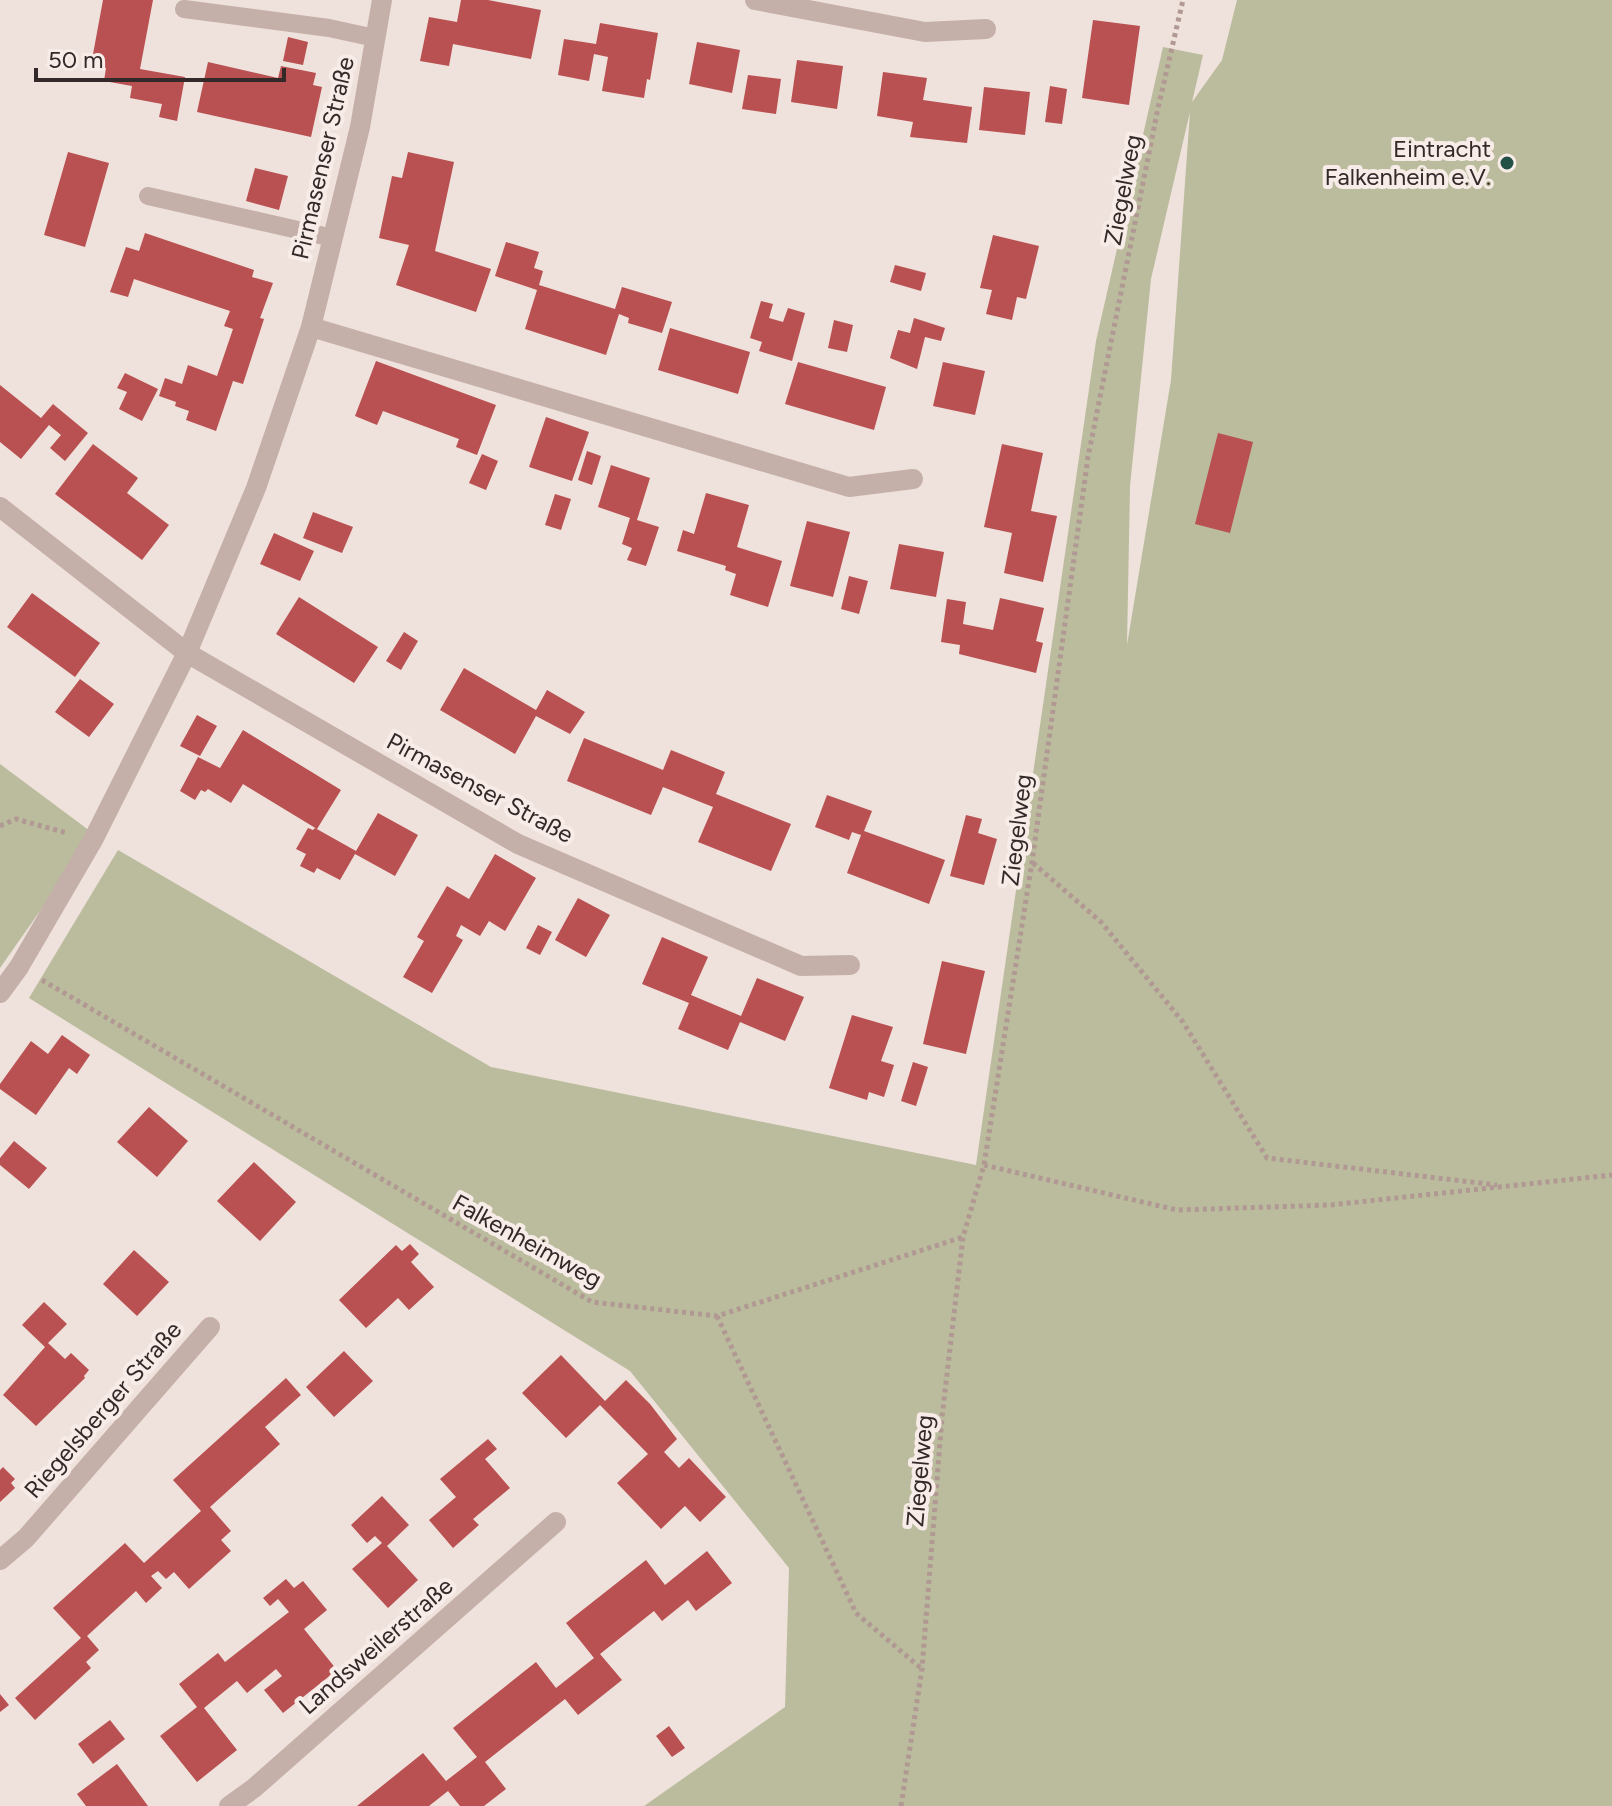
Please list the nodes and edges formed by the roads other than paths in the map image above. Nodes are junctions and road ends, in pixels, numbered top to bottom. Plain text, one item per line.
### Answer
1 (382, 0) edge
2 (755, 0) edge
3 (184, 9) dead end
4 (986, 29) dead end
5 (375, 38) junction
6 (148, 196) dead end
7 (333, 238) junction
8 (311, 327) junction
9 (913, 479) dead end
10 (0, 507) edge
11 (187, 653) junction
12 (850, 965) dead end
13 (0, 993) edge
14 (210, 1327) dead end
15 (556, 1522) dead end
16 (0, 1560) edge
17 (229, 1806) edge

1 - 5 street, Pirmasenser Straße
2 - 4 street
3 - 5 lane
5 - 7 street, Pirmasenser Straße
6 - 7 lane
7 - 8 street, Pirmasenser Straße
8 - 9 street
8 - 11 street, Pirmasenser Straße
10 - 11 street, Pirmasenser Straße
11 - 12 street, Pirmasenser Straße
11 - 13 street, Pirmasenser Straße
14 - 16 street, Riegelsberger Straße
15 - 17 street, Landsweilerstraße

